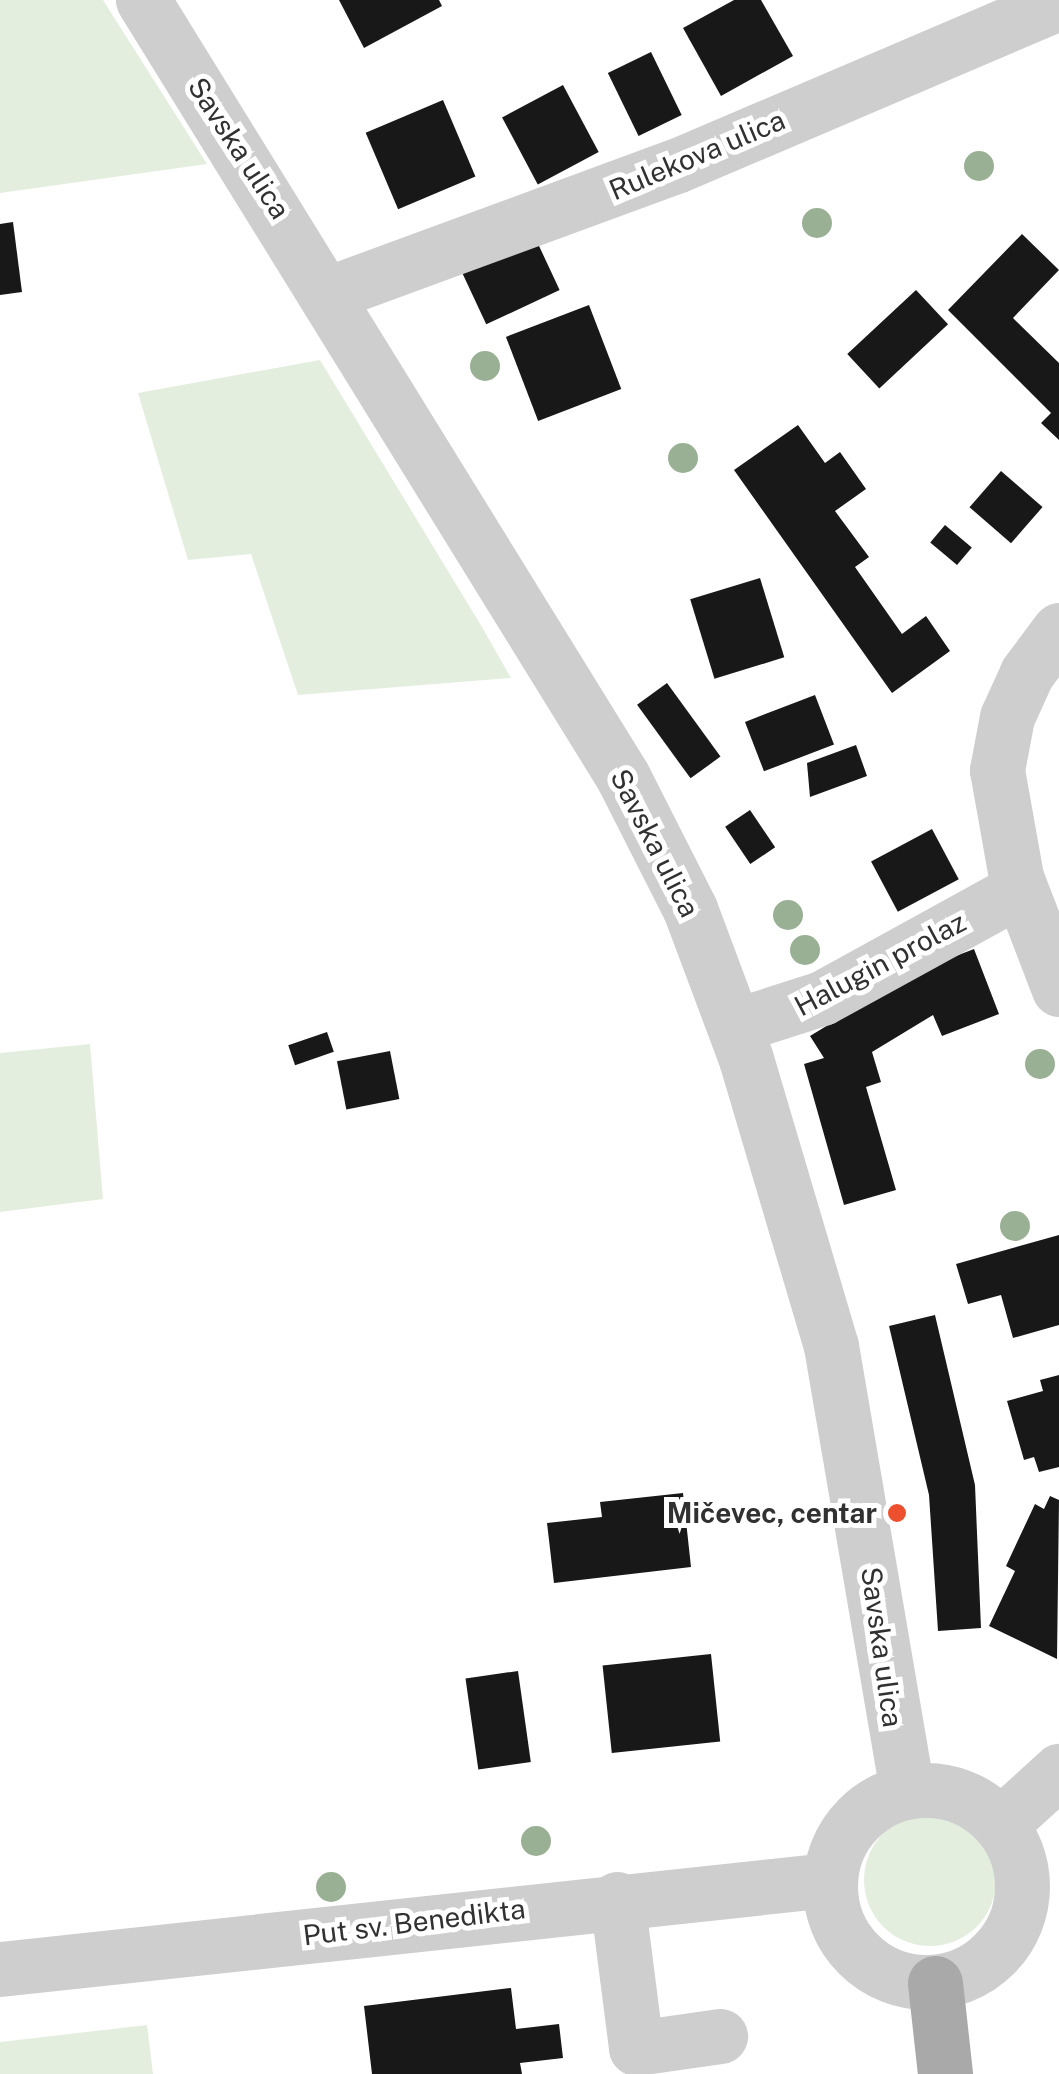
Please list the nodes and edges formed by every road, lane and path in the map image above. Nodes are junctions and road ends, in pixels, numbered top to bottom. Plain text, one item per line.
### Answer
1 (143, 0) edge
2 (1059, 3) edge
3 (330, 293) junction
4 (1059, 630) edge
5 (1020, 889) junction
6 (1059, 989) edge
7 (735, 1026) junction
8 (1059, 1771) edge
9 (907, 1791) junction
10 (1001, 1824) junction
11 (829, 1880) junction
12 (617, 1899) junction
13 (0, 1970) edge
14 (935, 1983) junction
15 (720, 2036) dead end
16 (945, 2074) edge

1 - 3 street, Savska ulica
2 - 3 street, Rulekova ulica
3 - 7 street, Savska ulica
4 - 5 street
5 - 6 street
5 - 7 street, Halugin prolaz
7 - 9 street, Savska ulica
8 - 10 street
9 - 10 street
9 - 11 street
10 - 14 street
11 - 12 street, Put sv. Benedikta
11 - 14 street
12 - 13 street, Put sv. Benedikta
12 - 15 street
14 - 16 main road

